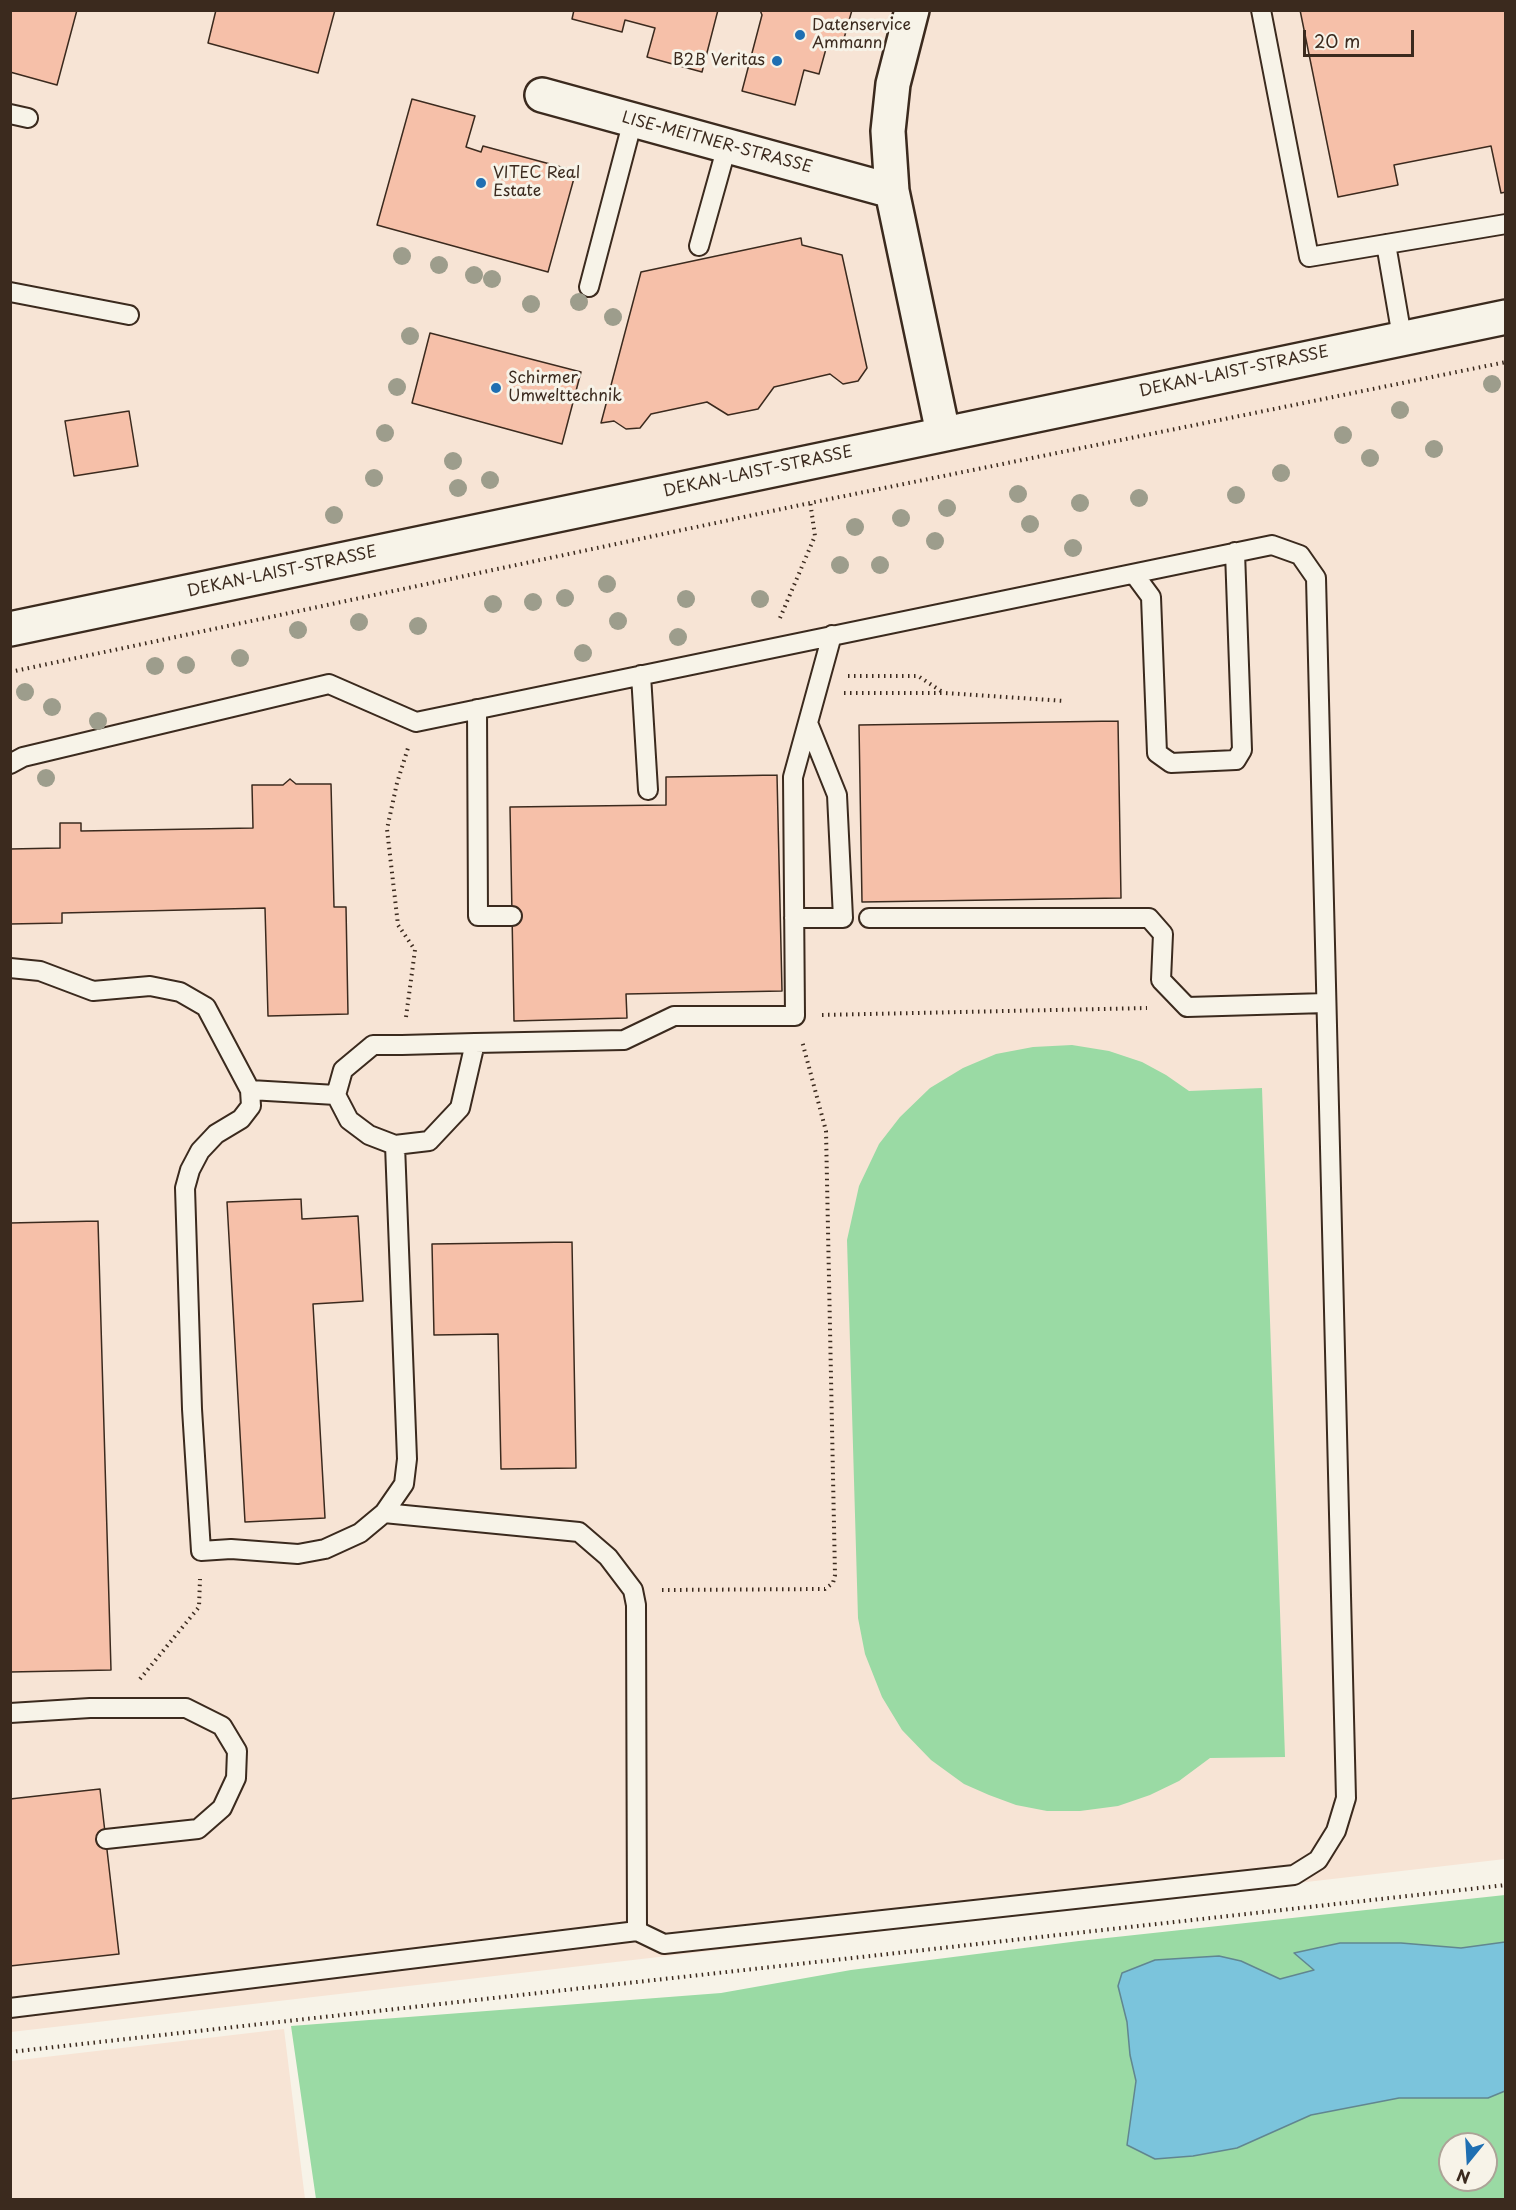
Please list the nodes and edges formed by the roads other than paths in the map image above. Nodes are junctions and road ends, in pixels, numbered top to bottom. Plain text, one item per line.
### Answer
1 (912, 10) edge
2 (1260, 10) edge
3 (542, 95) dead end
4 (633, 120) junction
5 (727, 146) junction
6 (892, 191) junction
7 (1506, 224) edge
8 (1386, 244) junction
9 (699, 246) dead end
10 (589, 287) dead end
11 (10, 292) edge
12 (129, 315) dead end
13 (1506, 316) edge
14 (1402, 337) junction
15 (943, 433) junction
16 (1235, 552) junction
17 (1134, 573) junction
18 (10, 629) edge
19 (832, 635) junction
20 (641, 675) junction
21 (477, 709) junction
22 (808, 723) junction
23 (10, 764) edge
24 (648, 790) dead end
25 (512, 916) dead end
26 (794, 918) junction
27 (869, 918) dead end
28 (10, 968) edge
29 (1326, 1003) junction
30 (475, 1043) junction
31 (250, 1090) junction
32 (336, 1095) junction
33 (396, 1145) junction
34 (384, 1513) junction
35 (10, 1713) edge
36 (106, 1839) dead end
37 (637, 1931) junction
38 (10, 2008) edge

1 - 6 street
2 - 8 lane
3 - 4 street, LISE-MEITNER-STRASSE
4 - 5 street, LISE-MEITNER-STRASSE
4 - 10 lane
5 - 6 street, LISE-MEITNER-STRASSE
5 - 9 lane
6 - 15 street
7 - 8 lane
8 - 14 lane
11 - 12 lane
13 - 14 street, DEKAN-LAIST-STRASSE
14 - 15 street, DEKAN-LAIST-STRASSE
15 - 18 street, DEKAN-LAIST-STRASSE
16 - 17 lane
16 - 17 lane
16 - 29 lane
17 - 19 lane
19 - 20 lane
19 - 22 lane
20 - 21 lane
20 - 24 lane
21 - 23 lane
21 - 25 lane
22 - 26 lane
22 - 26 lane
26 - 30 lane
27 - 29 lane
28 - 31 lane
29 - 37 lane
30 - 32 lane
30 - 33 lane
31 - 32 lane
31 - 34 lane
32 - 33 lane
33 - 34 lane
34 - 37 lane
35 - 36 lane
37 - 38 lane

